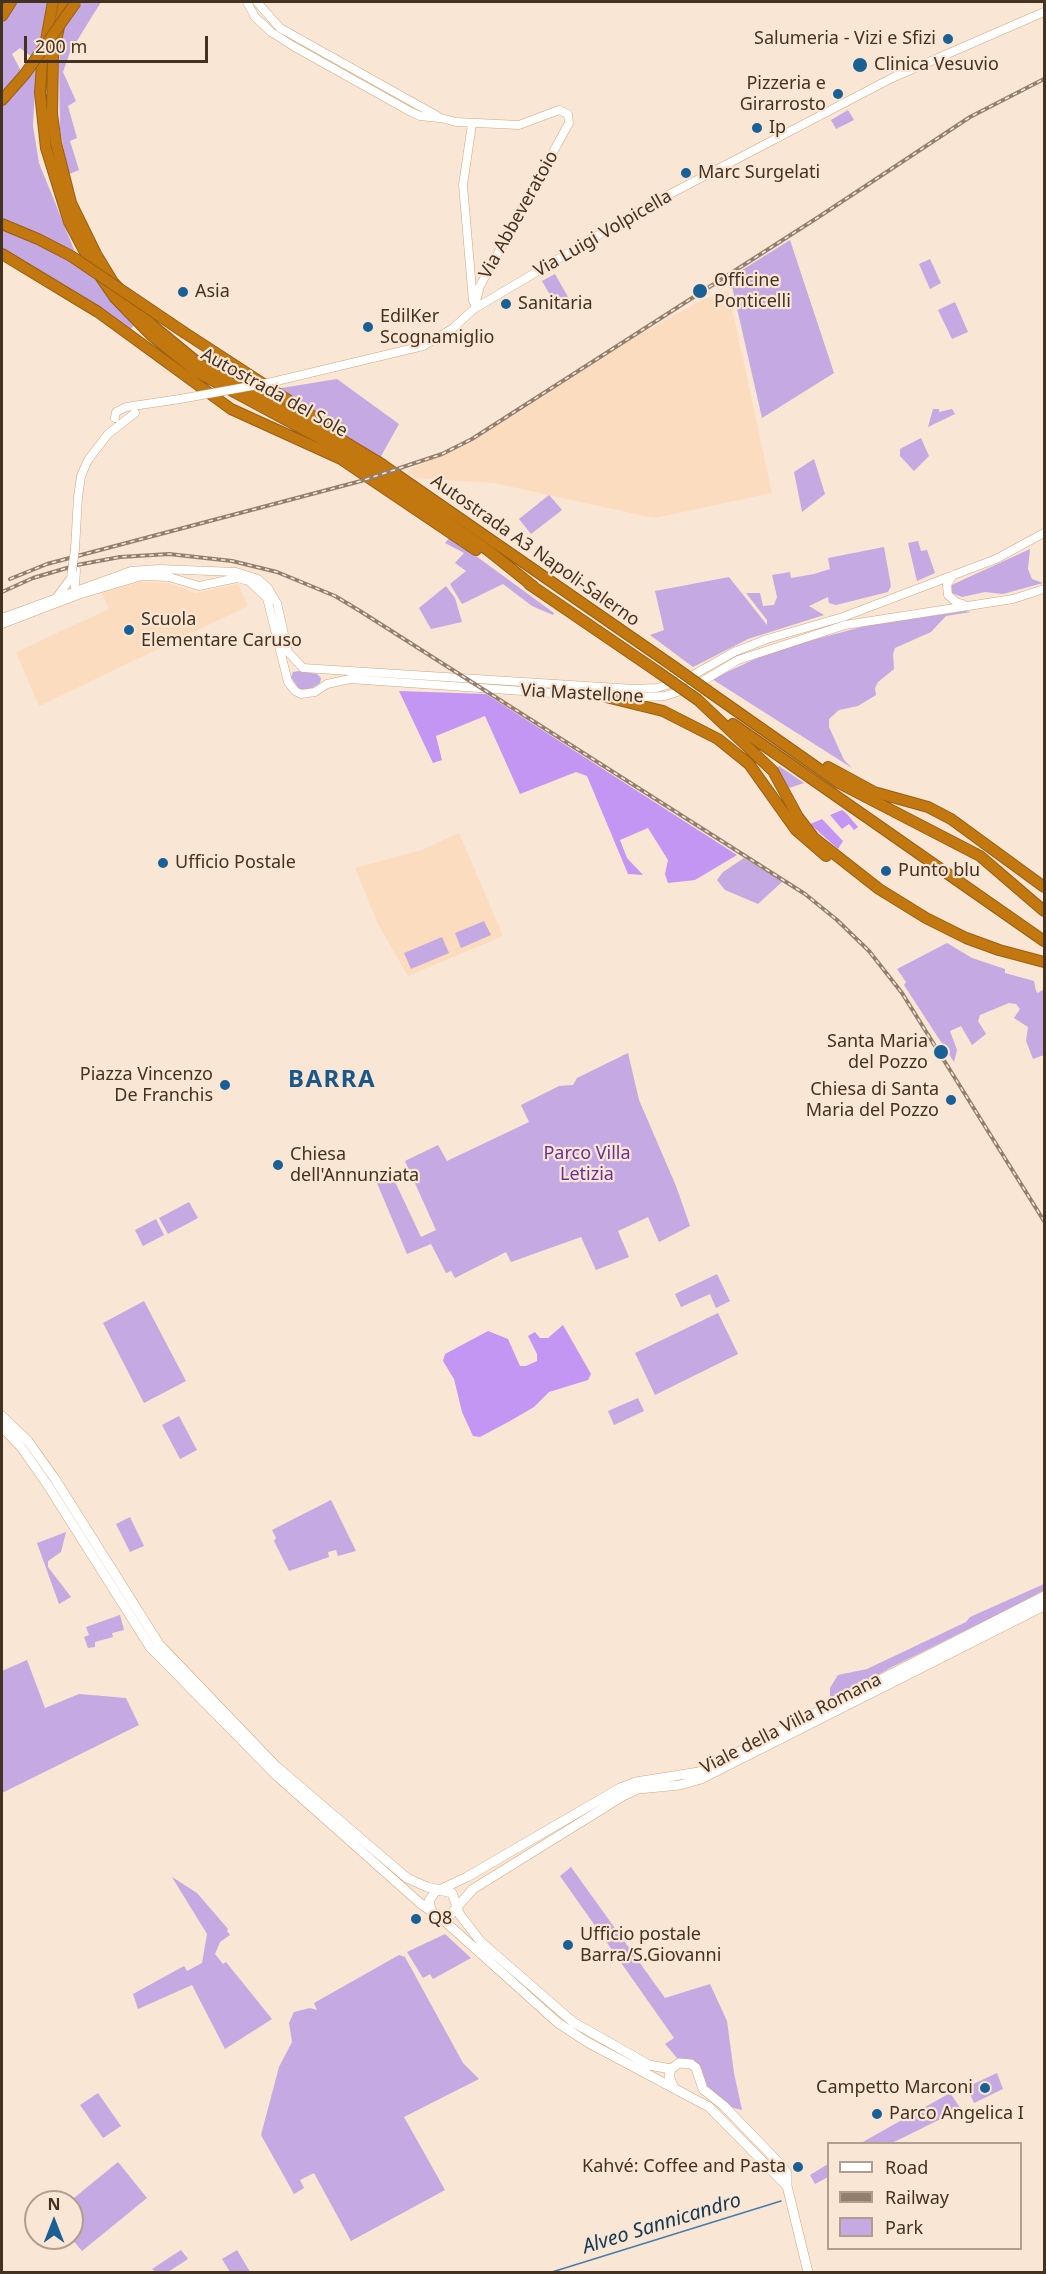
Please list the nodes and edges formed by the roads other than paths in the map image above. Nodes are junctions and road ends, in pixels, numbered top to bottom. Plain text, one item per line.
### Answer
1 (11, 2) edge
2 (53, 2) edge
3 (64, 2) edge
4 (76, 2) edge
5 (247, 2) edge
6 (257, 2) edge
7 (1044, 12) edge
8 (2, 16) edge
9 (2, 100) edge
10 (441, 118) junction
11 (472, 124) junction
12 (2, 224) edge
13 (2, 254) edge
14 (2, 261) edge
15 (474, 309) junction
16 (139, 342) junction
17 (147, 405) junction
18 (128, 407) junction
19 (135, 413) junction
20 (115, 418) junction
21 (127, 422) junction
22 (108, 434) junction
23 (383, 465) junction
24 (1044, 533) edge
25 (195, 571) junction
26 (74, 572) junction
27 (953, 575) junction
28 (88, 585) junction
29 (192, 585) junction
30 (534, 587) junction
31 (1044, 589) edge
32 (76, 591) junction
33 (57, 597) junction
34 (965, 604) junction
35 (2, 618) edge
36 (844, 621) junction
37 (2, 624) edge
38 (303, 668) junction
39 (318, 670) junction
40 (287, 678) junction
41 (327, 684) junction
42 (606, 697) junction
43 (698, 700) junction
44 (767, 733) junction
45 (797, 824) junction
46 (1044, 887) edge
47 (1044, 911) edge
48 (1044, 941) edge
49 (1044, 962) edge
50 (2, 1416) edge
51 (2, 1427) edge
52 (1044, 1596) edge
53 (1044, 1606) edge
54 (155, 1646) junction
55 (273, 1768) junction
56 (606, 1802) junction
57 (533, 1838) junction
58 (540, 1849) junction
59 (439, 1890) junction
60 (457, 1905) junction
61 (431, 1910) junction
62 (440, 1917) junction
63 (671, 2068) junction
64 (698, 2077) junction
65 (677, 2088) junction
66 (787, 2186) junction
67 (808, 2272) edge

1 - 8 highway
2 - 30 highway, Autostrada del Sole
3 - 23 highway, Autostrada del Sole
4 - 9 highway, bridge
5 - 10 street
6 - 10 street
7 - 15 street, Via Luigi Volpicella
10 - 11 street
11 - 15 street
11 - 15 street, Via Abbeveratoio
12 - 23 highway, Autostrada A3 Napoli-Salerno, bridge
13 - 16 highway, Autostrada A3 Napoli-Salerno
14 - 16 highway
15 - 17 street, Via Luigi Volpicella, bridge
16 - 30 highway, Autostrada A3 Napoli-Salerno
17 - 18 street, Via Luigi Volpicella
17 - 19 street, Via Luigi Volpicella
18 - 19 street
18 - 20 street
19 - 21 street, Via Luigi Volpicella
20 - 21 street
20 - 22 street
21 - 22 street, Via Luigi Volpicella
22 - 26 street, bridge
23 - 44 highway, Autostrada A3 Napoli-Salerno, bridge
24 - 27 street, Via Mastellone
25 - 28 street
25 - 29 street
25 - 38 street
26 - 28 street
26 - 32 street
26 - 33 street
27 - 34 street
27 - 36 street, Via Mastellone
28 - 32 street
29 - 32 street
29 - 40 street
30 - 43 highway, Autostrada A3 Napoli-Salerno, bridge
31 - 34 street, Via Mastellone
32 - 33 street
32 - 37 street
33 - 35 street
34 - 36 street, Via Mastellone
36 - 39 street, Via Mastellone
36 - 42 street, Via Mastellone
38 - 39 street
38 - 40 street
39 - 41 street
40 - 41 street
41 - 42 street, Via Mastellone
42 - 45 highway
43 - 45 highway
43 - 48 highway, Autostrada A3 Napoli-Salerno
44 - 46 highway
44 - 47 highway, Autostrada A3 Napoli-Salerno
45 - 49 highway
50 - 54 main road
51 - 54 main road
52 - 56 main road, Viale della Villa Romana
53 - 56 main road, Viale della Villa Romana
54 - 55 main road
55 - 59 main road
55 - 61 main road
56 - 57 main road, Viale della Villa Romana
56 - 58 main road, Viale della Villa Romana
57 - 58 main road
57 - 59 main road, Viale della Villa Romana
58 - 60 main road, Viale della Villa Romana
59 - 60 main road
59 - 61 main road
60 - 62 main road
60 - 63 main road
61 - 62 main road
62 - 65 main road
63 - 64 main road
63 - 65 main road
64 - 65 main road
64 - 66 main road
65 - 66 main road
66 - 67 main road

